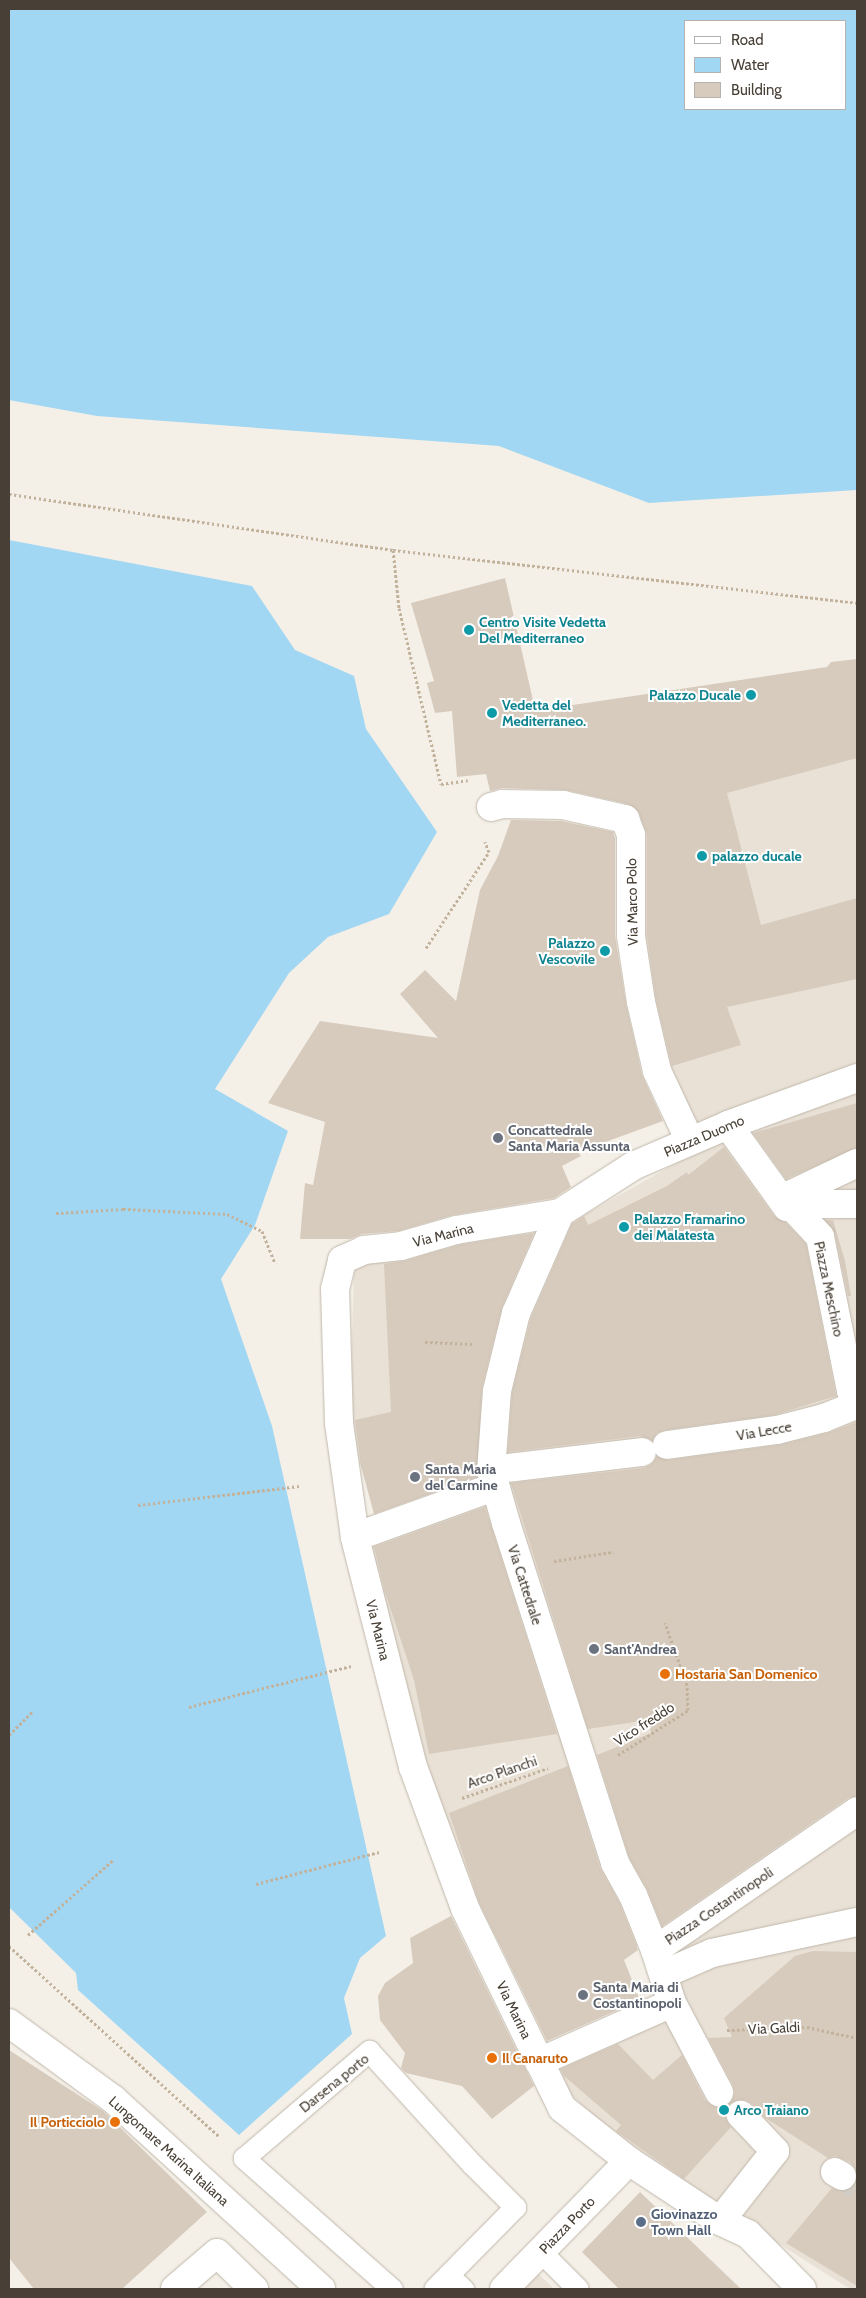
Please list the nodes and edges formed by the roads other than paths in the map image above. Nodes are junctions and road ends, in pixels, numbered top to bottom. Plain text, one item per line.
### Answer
1 (491, 806) dead end
2 (857, 1078) edge
3 (728, 1125) junction
4 (690, 1141) junction
5 (857, 1163) edge
6 (795, 1204) junction
7 (857, 1204) edge
8 (560, 1213) junction
9 (857, 1403) edge
10 (668, 1445) dead end
11 (642, 1452) dead end
12 (492, 1478) junction
13 (355, 1537) junction
14 (852, 1815) edge
15 (857, 1922) edge
16 (659, 1962) junction
17 (672, 2003) junction
18 (9, 2024) edge
19 (539, 2062) junction
20 (719, 2092) dead end
21 (741, 2115) dead end
22 (629, 2161) junction
23 (720, 2221) junction
24 (541, 2252) junction
25 (449, 2284) edge
26 (175, 2289) edge
27 (254, 2289) edge
28 (321, 2289) edge
29 (392, 2289) edge
30 (504, 2289) edge
31 (578, 2289) edge
32 (802, 2289) edge

1 - 4 street, Via Marco Polo
2 - 3 street, Piazza Duomo
3 - 4 street, Piazza Duomo
3 - 6 street
4 - 8 street, Piazza Duomo
5 - 6 street
6 - 7 street
6 - 9 street, Piazza Meschino
8 - 12 street, Via Cattedrale
8 - 13 street, Via Marina
9 - 10 street, Via Lecce
11 - 12 street
12 - 13 street
12 - 16 street, Via Cattedrale
13 - 19 street, Via Marina
14 - 16 street, Piazza Costantinopoli
15 - 16 street
16 - 17 street, Via Cattedrale
17 - 19 street
17 - 20 street, Via Cattedrale
18 - 28 street, Lungomare Marina Italiana
19 - 22 street, Via Marina
21 - 23 street
22 - 23 street, Via Marina
22 - 24 street, Piazza Porto
23 - 32 street, Via Marina
24 - 30 street, Piazza Porto
24 - 31 lane
25 - 29 lane, Darsena porto
26 - 27 street

